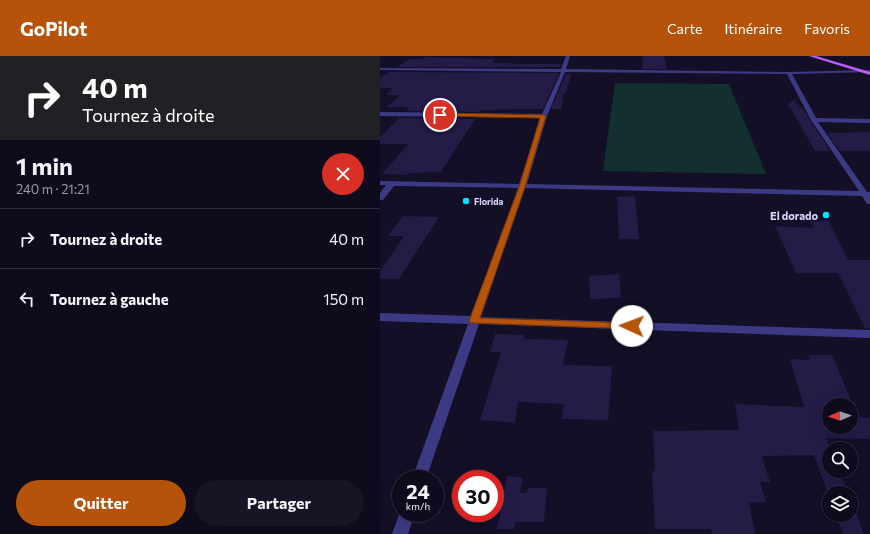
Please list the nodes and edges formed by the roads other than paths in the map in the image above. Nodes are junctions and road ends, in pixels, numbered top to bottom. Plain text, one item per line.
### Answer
1 (568, 56) edge
2 (811, 56) edge
3 (828, 56) edge
4 (870, 68) edge
5 (380, 69) edge
6 (870, 71) edge
7 (563, 72) junction
8 (861, 72) junction
9 (789, 73) junction
10 (870, 74) edge
11 (380, 114) edge
12 (544, 116) junction
13 (814, 120) junction
14 (870, 121) edge
15 (380, 183) edge
16 (392, 184) junction
17 (522, 187) junction
18 (867, 194) edge
19 (380, 198) edge
20 (870, 202) edge
21 (380, 317) edge
22 (474, 321) junction
23 (870, 334) edge
24 (422, 470) edge
25 (405, 522) edge
26 (400, 534) edge

1 - 7 street
2 - 8 main road
3 - 4 main road
5 - 7 street
6 - 8 street
7 - 9 street
7 - 12 street
8 - 9 street
8 - 10 main road
9 - 13 street
11 - 12 street
12 - 17 street
13 - 14 street
13 - 18 street
15 - 16 street
16 - 17 street
16 - 19 street
17 - 18 street
17 - 22 street
18 - 20 street
21 - 22 street
22 - 23 street
22 - 24 street
25 - 26 street

